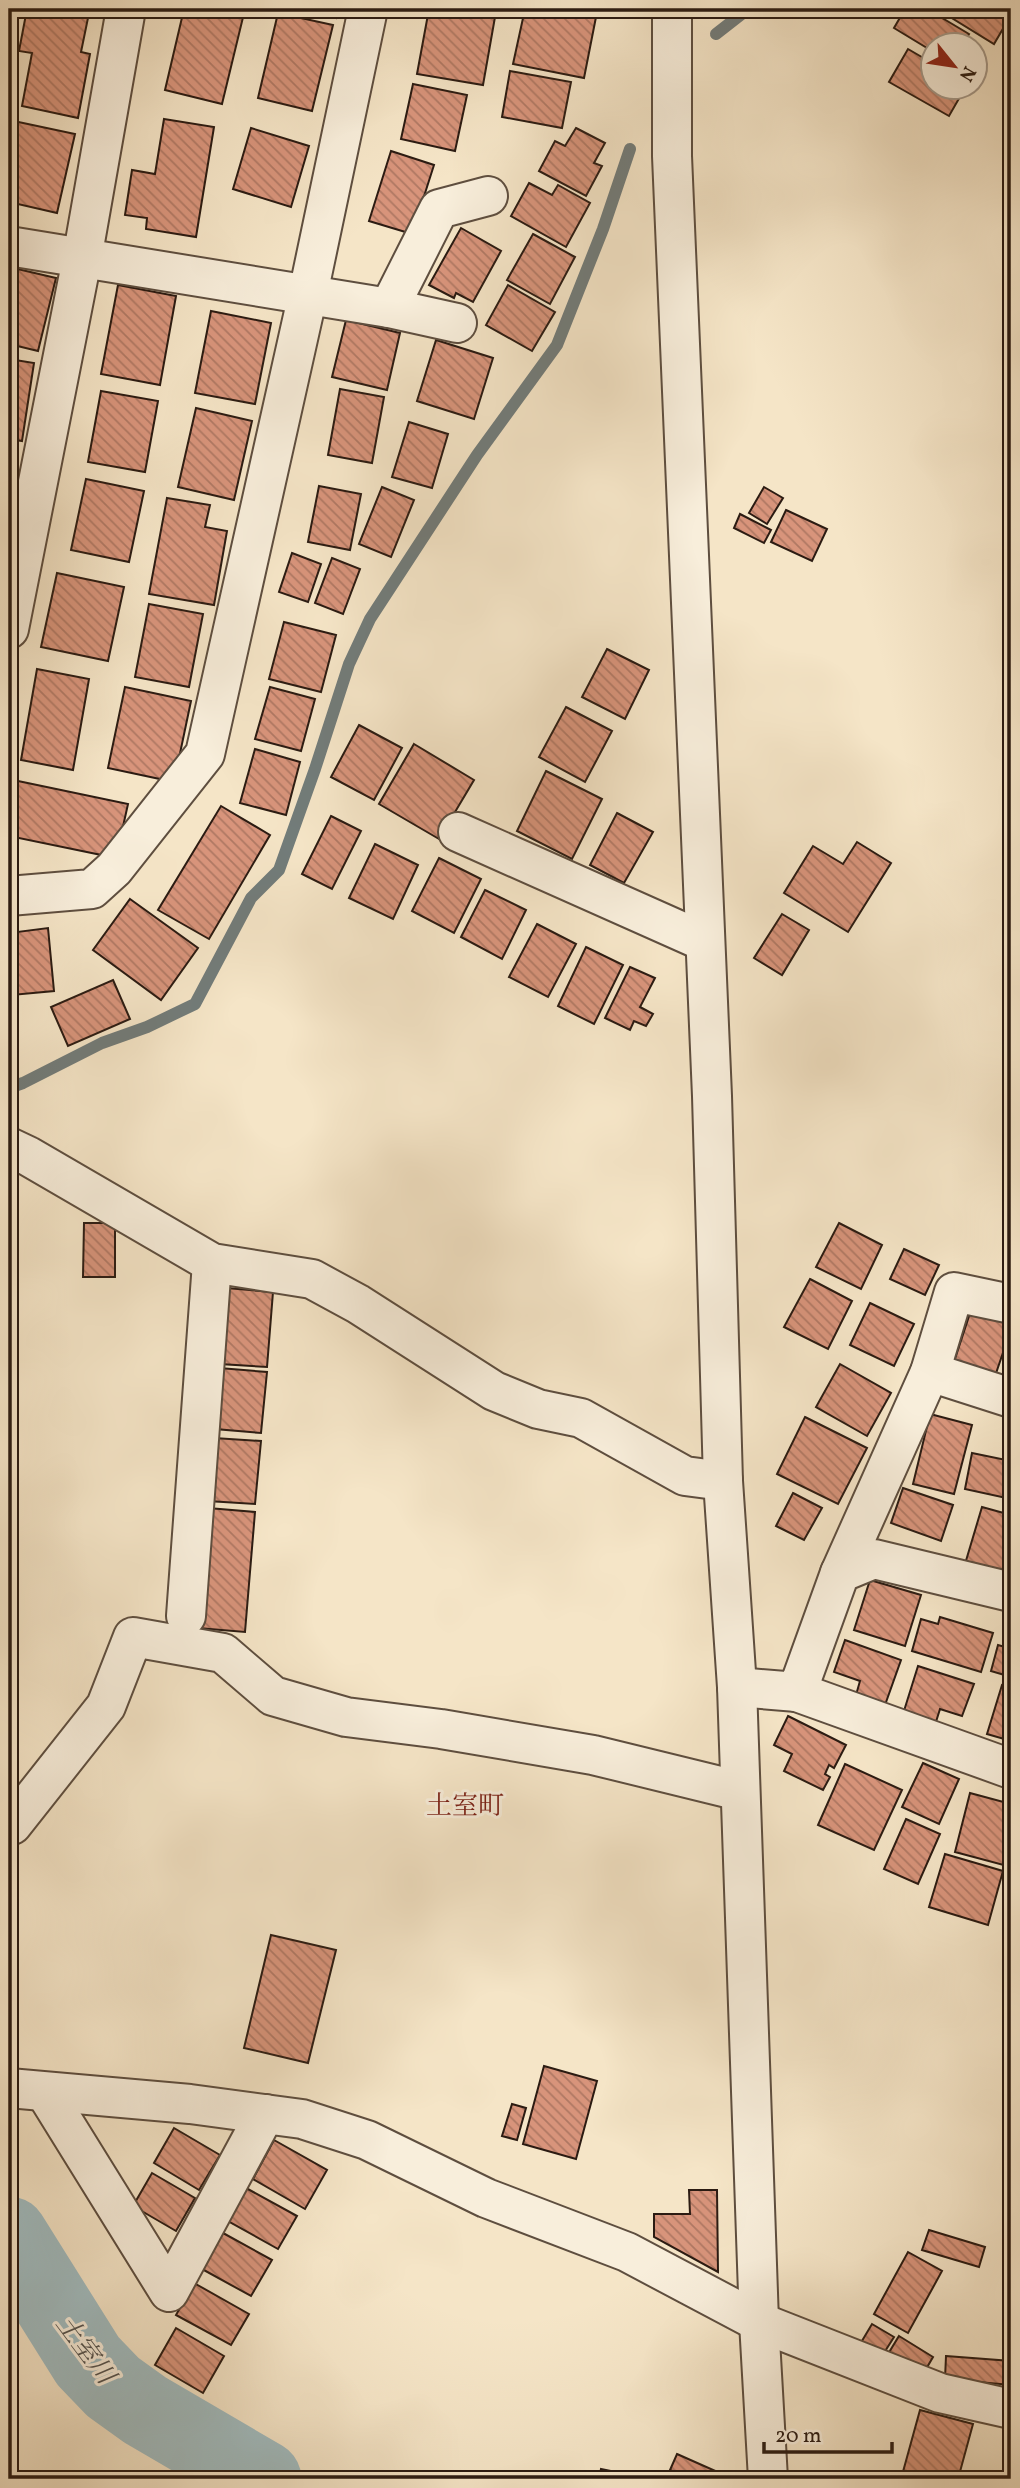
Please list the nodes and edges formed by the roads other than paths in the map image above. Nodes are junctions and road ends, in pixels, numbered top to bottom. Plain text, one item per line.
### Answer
1 (126, 9) edge
2 (368, 9) edge
3 (672, 9) edge
4 (488, 196) dead end
5 (9, 246) edge
6 (82, 259) junction
7 (308, 294) junction
8 (389, 308) junction
9 (457, 323) dead end
10 (9, 629) edge
11 (458, 832) dead end
12 (9, 896) edge
13 (705, 942) junction
14 (9, 1147) edge
15 (212, 1264) junction
16 (1011, 1304) edge
17 (930, 1372) junction
18 (1011, 1398) edge
19 (723, 1481) junction
20 (840, 1573) junction
21 (1011, 1592) edge
22 (186, 1616) dead end
23 (737, 1687) junction
24 (797, 1692) junction
25 (1011, 1769) edge
26 (740, 1791) junction
27 (10, 1826) edge
28 (27, 2090) edge
29 (265, 2114) junction
30 (759, 2322) junction
31 (1011, 2409) edge
32 (768, 2479) edge

1 - 6 street
2 - 7 street
3 - 13 street
4 - 8 street
5 - 6 street
6 - 7 street
6 - 10 street
7 - 8 street
7 - 12 street
8 - 9 street
11 - 13 street
13 - 19 street
14 - 15 street
15 - 19 street
15 - 22 street
16 - 17 street
17 - 18 street
17 - 20 street
19 - 23 street
20 - 21 street
20 - 24 street
23 - 24 street
23 - 26 street
24 - 25 street
26 - 27 street
26 - 30 street
28 - 29 street
28 - 29 street
29 - 30 street
30 - 31 street
30 - 32 street

